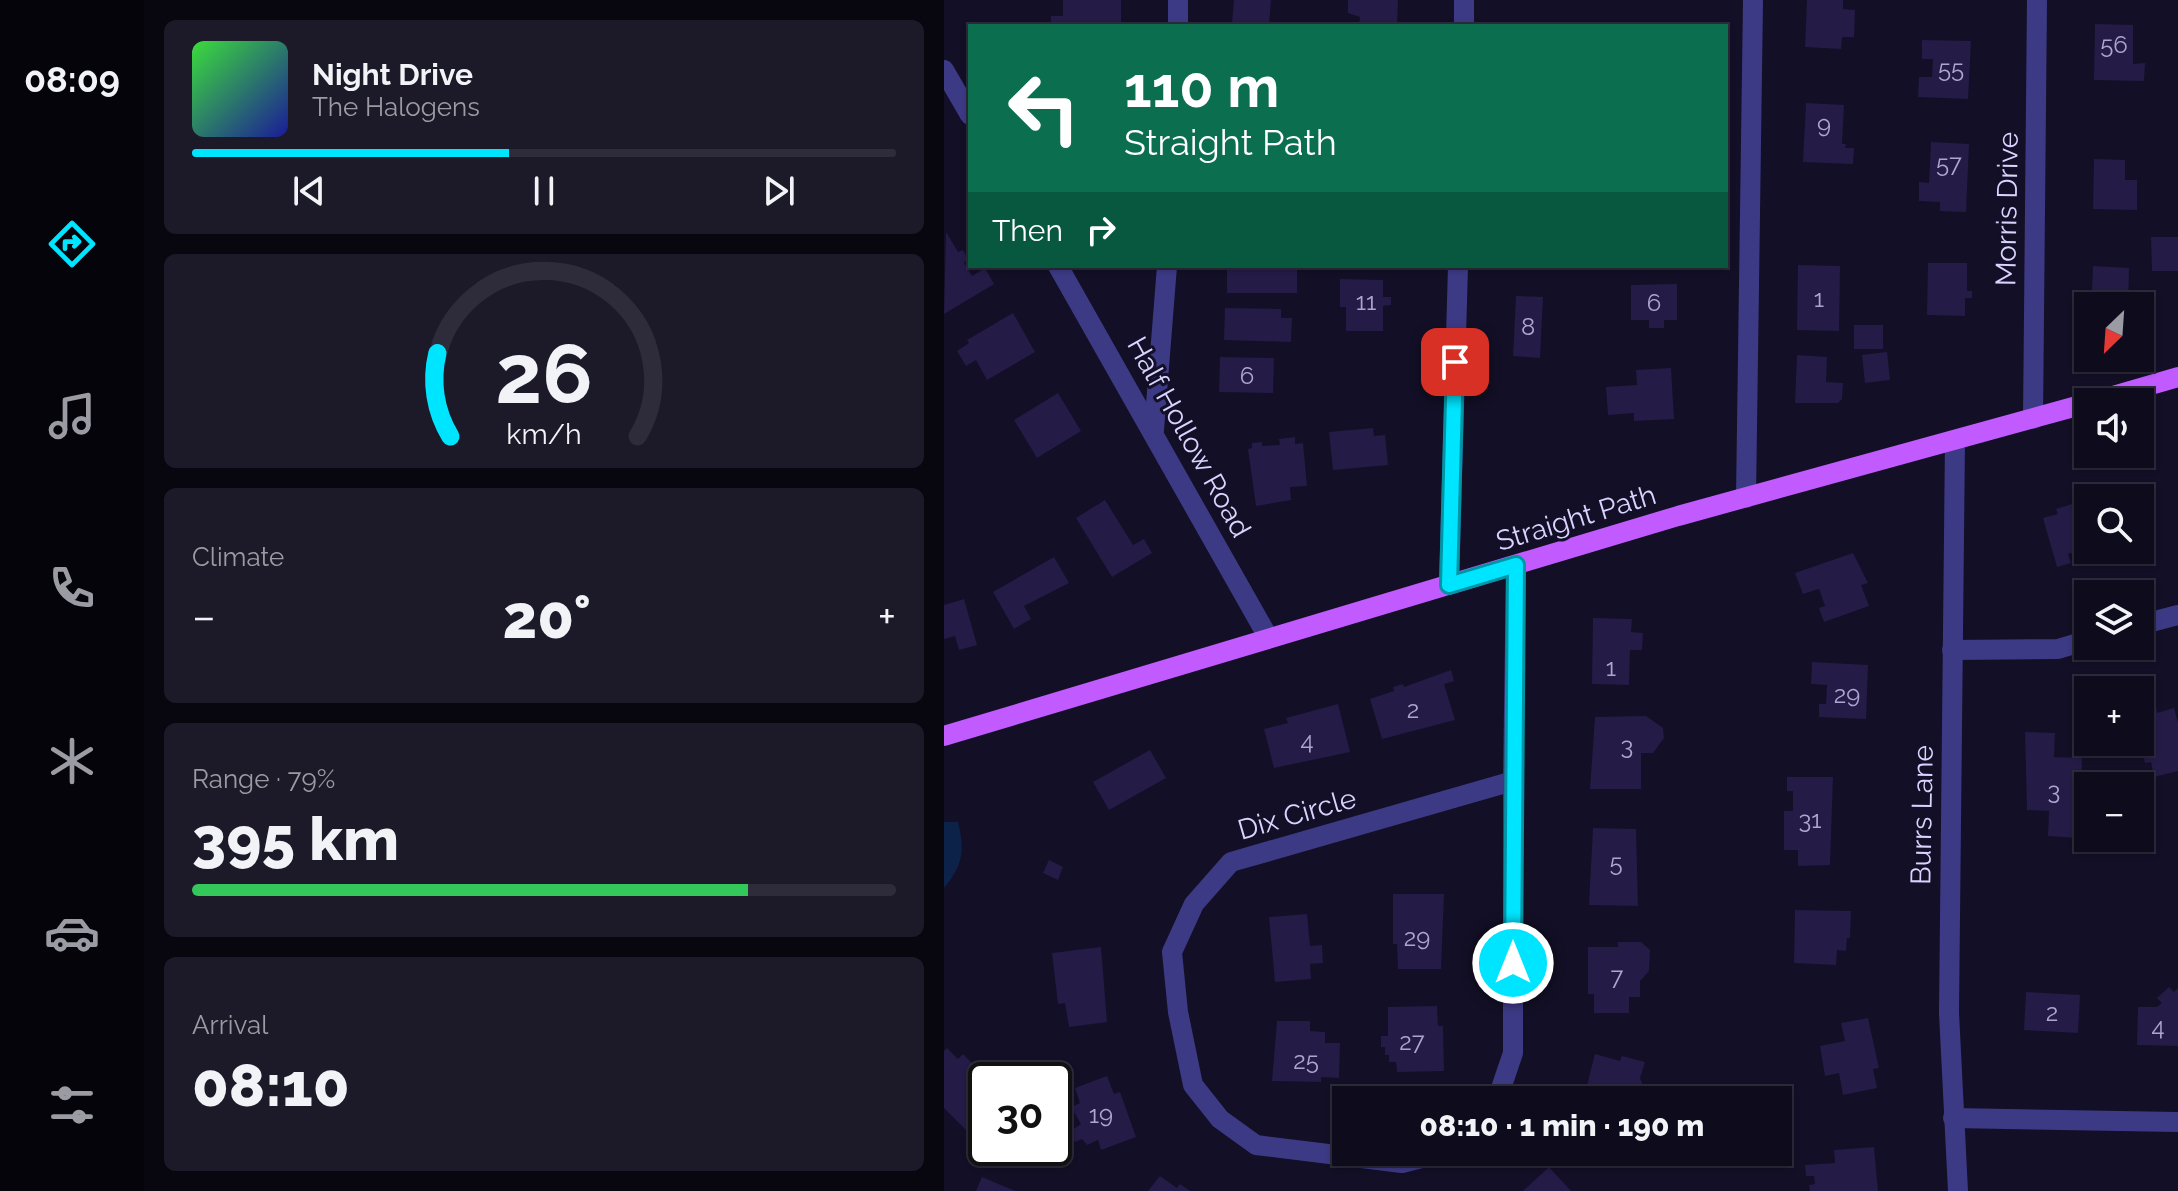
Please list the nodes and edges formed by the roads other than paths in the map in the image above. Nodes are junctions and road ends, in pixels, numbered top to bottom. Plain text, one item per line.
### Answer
1 (1178, 0) edge
2 (1464, 0) edge
3 (1753, 0) edge
4 (2037, 0) edge
5 (1178, 24) edge
6 (1464, 24) edge
7 (944, 70) edge
8 (968, 112) edge
9 (1059, 268) edge
10 (1167, 268) edge
11 (1458, 268) edge
12 (2178, 377) edge
13 (2139, 388) edge
14 (2074, 407) edge
15 (2033, 419) junction
16 (1154, 430) junction
17 (1955, 440) junction
18 (1746, 498) junction
19 (1516, 565) junction
20 (1449, 585) junction
21 (2178, 615) edge
22 (2154, 621) edge
23 (1268, 637) junction
24 (2074, 644) edge
25 (1952, 650) junction
26 (944, 736) edge
27 (1513, 781) junction
28 (1502, 1086) edge
29 (1953, 1118) junction
30 (2178, 1122) edge
31 (1332, 1154) edge
32 (1958, 1191) edge

1 - 5 street
2 - 6 street
3 - 18 street
4 - 15 street, Morris Drive
7 - 8 street
9 - 16 street, Half Hollow Road
10 - 16 street
11 - 20 street
12 - 13 main road, Straight Path
14 - 15 main road, Straight Path
15 - 17 main road, Straight Path
16 - 23 street, Half Hollow Road
17 - 18 main road, Straight Path
17 - 25 street, Burrs Lane
18 - 19 main road, Straight Path
19 - 20 main road, Straight Path
19 - 27 street
20 - 23 main road, Straight Path
21 - 22 street
23 - 26 main road, Straight Path
24 - 25 street
25 - 29 street, Burrs Lane
27 - 28 street
27 - 31 street, Dix Circle
29 - 30 street
29 - 32 street, Burrs Lane

